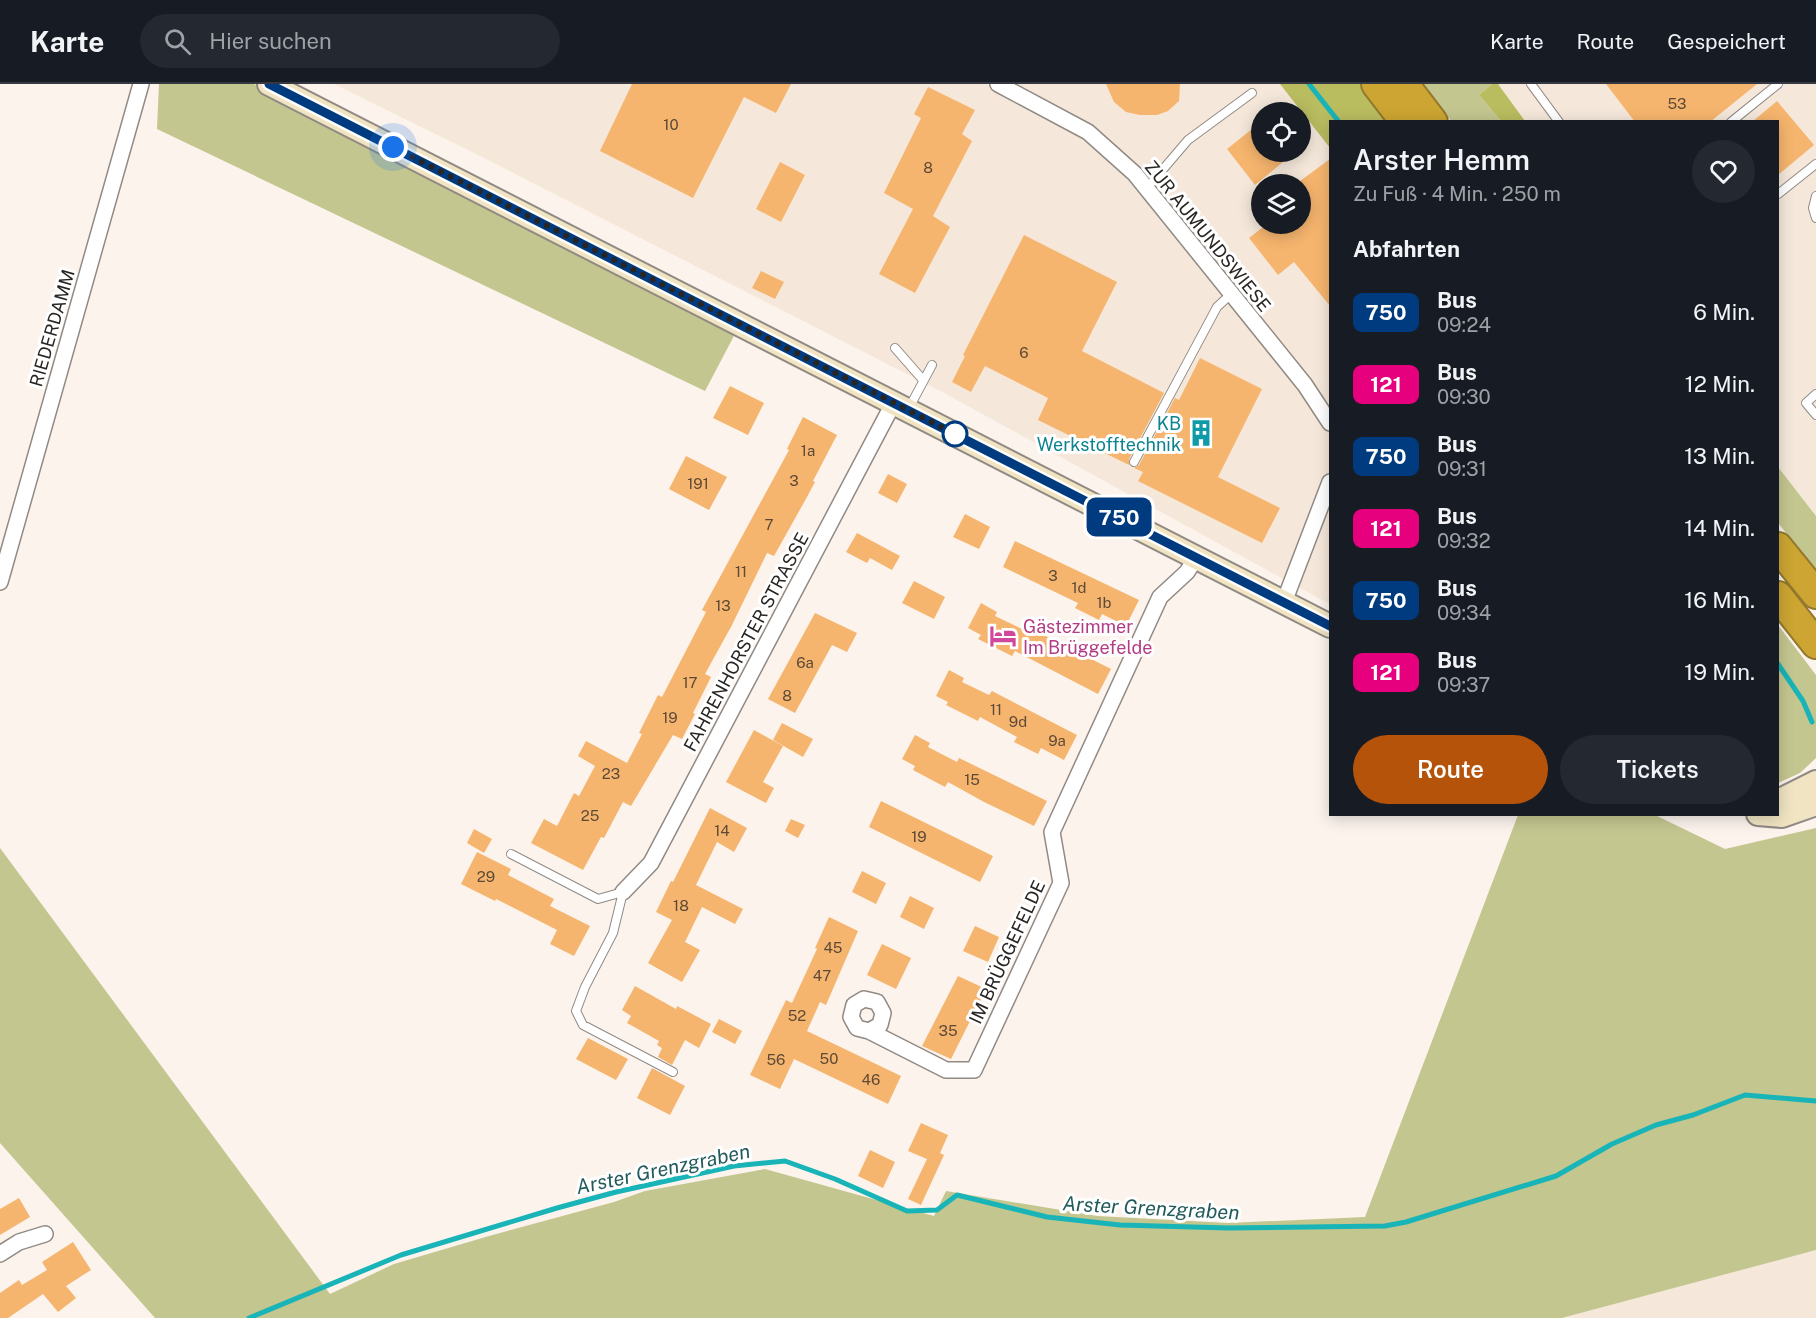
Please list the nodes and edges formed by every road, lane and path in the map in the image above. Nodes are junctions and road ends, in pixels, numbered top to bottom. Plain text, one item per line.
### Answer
1 (141, 84) edge
2 (269, 84) edge
3 (1376, 84) edge
4 (1404, 84) edge
5 (1532, 84) edge
6 (1778, 84) edge
7 (1003, 85) edge
8 (1252, 93) dead end
9 (1403, 120) edge
10 (1431, 120) edge
11 (1558, 120) edge
12 (1733, 120) edge
13 (1816, 164) edge
14 (1147, 188) junction
15 (1779, 193) edge
16 (1816, 196) edge
17 (1816, 218) edge
18 (1231, 294) junction
19 (895, 348) dead end
20 (932, 365) dead end
21 (923, 380) junction
22 (1816, 394) edge
23 (901, 406) junction
24 (1816, 415) edge
25 (1329, 421) edge
26 (1134, 462) dead end
27 (1329, 485) edge
28 (1779, 548) edge
29 (1197, 556) junction
30 (0, 582) edge
31 (1816, 594) edge
32 (1779, 597) edge
33 (1284, 602) junction
34 (1329, 625) edge
35 (1816, 644) edge
36 (1816, 782) edge
37 (1779, 800) edge
38 (1816, 804) edge
39 (1779, 816) edge
40 (511, 854) dead end
41 (623, 892) junction
42 (869, 1031) dead end
43 (673, 1072) dead end
44 (45, 1234) dead end
45 (0, 1254) edge

1 - 30 street, RIEDERDAMM
2 - 23 street
3 - 9 highway
4 - 10 highway
5 - 11 lane
6 - 12 lane
7 - 14 street, ZUR AUMUNDSWIESE
8 - 14 lane
13 - 15 lane
14 - 18 street, ZUR AUMUNDSWIESE
16 - 17 lane
18 - 25 street, ZUR AUMUNDSWIESE
18 - 26 lane
19 - 21 lane
20 - 21 lane
21 - 23 lane
22 - 24 lane
23 - 29 street
23 - 41 street, FAHRENHORSTER STRASSE
27 - 33 street
28 - 31 highway
29 - 33 street
29 - 42 street, IM BRÜGGEFELDE
32 - 35 highway
33 - 34 street
36 - 37 street
38 - 39 street
40 - 41 lane
41 - 43 lane
44 - 45 street

